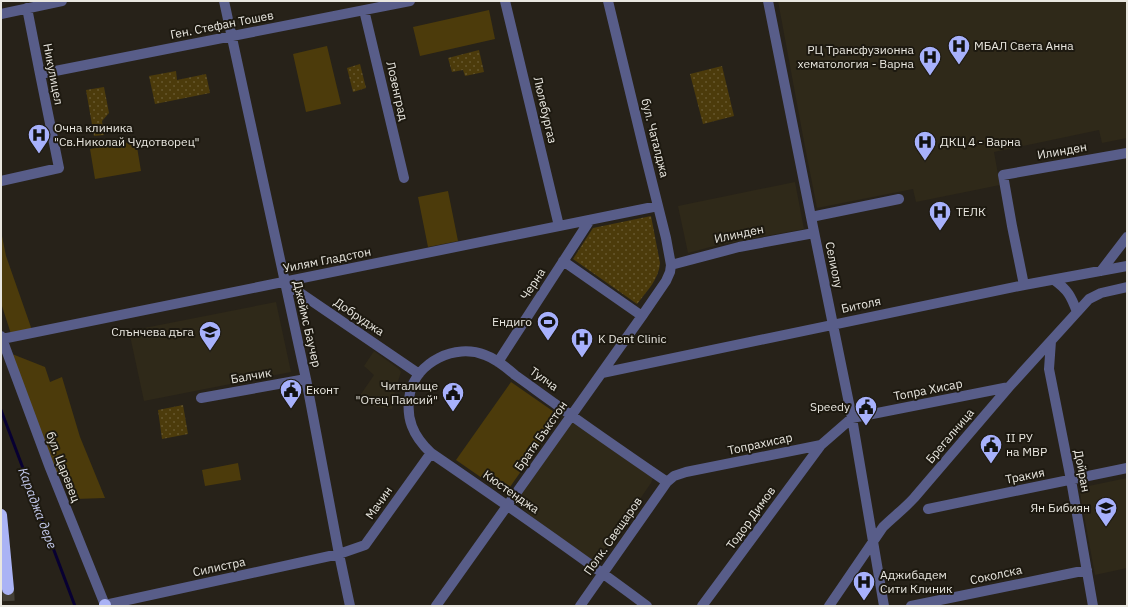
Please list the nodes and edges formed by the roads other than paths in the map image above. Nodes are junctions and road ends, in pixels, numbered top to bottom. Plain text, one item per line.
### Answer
1 (62, 1) edge
2 (224, 1) edge
3 (410, 1) edge
4 (505, 1) edge
5 (608, 1) edge
6 (768, 1) edge
7 (27, 8) junction
8 (364, 10) junction
9 (1, 14) edge
10 (232, 36) junction
11 (40, 74) junction
12 (1127, 153) edge
13 (404, 178) dead end
14 (1, 181) edge
15 (899, 199) dead end
16 (658, 206) junction
17 (811, 217) junction
18 (590, 220) junction
19 (559, 226) junction
20 (814, 233) junction
21 (1127, 237) edge
22 (563, 261) junction
23 (671, 264) junction
24 (1127, 266) edge
25 (1101, 271) junction
26 (1054, 280) junction
27 (666, 281) joint
28 (284, 282) junction
29 (1024, 285) junction
30 (1127, 287) edge
31 (1077, 312) junction
32 (642, 316) junction
33 (833, 324) junction
34 (2, 337) edge
35 (1051, 341) junction
36 (615, 354) junction
37 (498, 362) junction
38 (624, 369) junction
39 (602, 373) junction
40 (419, 374) junction
41 (306, 379) junction
42 (1009, 387) junction
43 (201, 398) dead end
44 (571, 416) junction
45 (852, 418) junction
46 (821, 445) junction
47 (431, 453) junction
48 (1127, 468) edge
49 (1071, 480) junction
50 (666, 482) junction
51 (507, 505) junction
52 (928, 509) dead end
53 (1, 515) edge
54 (874, 542) junction
55 (339, 554) junction
56 (1087, 570) junction
57 (603, 573) junction
58 (8, 589) tunnel mouth
59 (105, 606) edge
60 (350, 606) edge
61 (436, 606) edge
62 (580, 606) edge
63 (647, 606) edge
64 (702, 606) edge
65 (829, 606) edge
66 (884, 606) edge
67 (911, 606) edge
68 (1093, 606) edge

1 - 7 street
2 - 10 street, Джеймс Баучер
3 - 8 street, Ген. Стефан Тошев
4 - 19 street, Люлебургаз
5 - 16 street, бул. Чаталджа
6 - 17 street, Селиолу
7 - 9 street
7 - 11 street, Никулицел
8 - 10 street, Ген. Стефан Тошев
8 - 13 street, Лозенград
10 - 11 street, Ген. Стефан Тошев
10 - 28 street, Джеймс Баучер
11 - 14 street, Никулицел
12 - 29 street, Илинден
15 - 17 street
16 - 18 street, Уилям Гладстон
16 - 23 street, бул. Чаталджа
17 - 20 street, Селиолу
18 - 19 street, Уилям Гладстон
18 - 22 street, Черна
19 - 28 street, Уилям Гладстон
20 - 23 street, Илинден
20 - 33 street, Селиолу
21 - 25 street
22 - 32 street
22 - 37 street, Черна
23 - 27 street, бул. Чаталджа
24 - 25 street, Битоля
25 - 26 street, Битоля
26 - 29 street, Битоля
26 - 31 street
27 - 32 street, Братя Бъкстон
28 - 34 street, Уилям Гладстон
28 - 40 street, Добруджа
28 - 41 street, Джеймс Баучер
29 - 33 street, Битоля
30 - 31 street, Брегалница
31 - 35 street, Брегалница
32 - 36 street, Братя Бъкстон
33 - 38 street, Битоля
33 - 45 street, Селиолу
34 - 59 street, бул. Царевец
35 - 42 street, Брегалница
35 - 49 street, Дойран
36 - 38 street
36 - 39 street, Братя Бъкстон
37 - 40 street, Тулча
37 - 44 street, Тулча
38 - 39 street, Битоля
39 - 44 street, Братя Бъкстон
40 - 47 street, Кюстенджа
41 - 43 street, Балчик
41 - 55 street, Джеймс Баучер
42 - 45 street, Топра Хисар
42 - 54 street, Брегалница
44 - 50 street, Тулча
44 - 51 street, Братя Бъкстон
45 - 46 street, Топрахисар
45 - 54 street, Селиолу
46 - 50 street, Топрахисар
46 - 64 street, Тодор Димов
47 - 51 street, Кюстенджа
47 - 55 street, Мачин
48 - 49 street, Тракия
49 - 52 street, Тракия
49 - 56 street, Дойран
50 - 57 street, Полк. Свещаров
51 - 57 street, Кюстенджа
51 - 61 street, Братя Бъкстон
53 - 58 highway
54 - 65 street, Брегалница
54 - 66 street, Селиолу
55 - 59 street, Силистра
55 - 60 street, Джеймс Баучер
56 - 67 street, Соколска
56 - 68 street, Дойран
57 - 62 street, Полк. Свещаров
57 - 63 street, Кюстенджа

